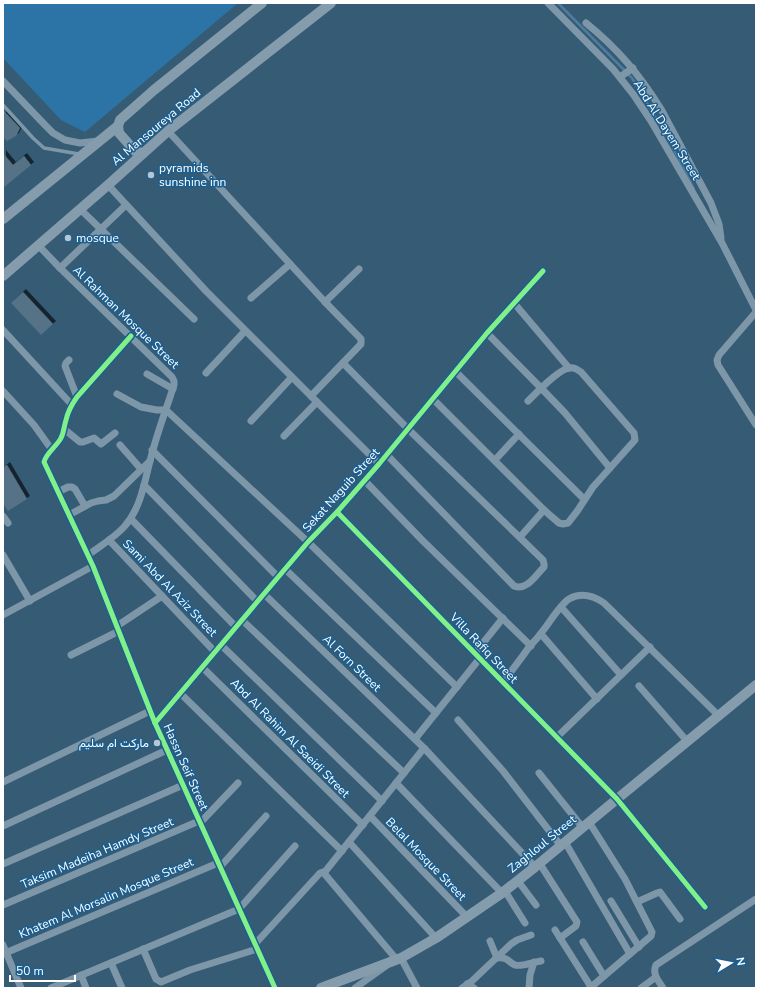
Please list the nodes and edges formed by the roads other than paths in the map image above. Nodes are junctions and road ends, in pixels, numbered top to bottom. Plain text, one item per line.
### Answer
1 (262, 3) edge
2 (331, 3) edge
3 (548, 3) edge
4 (586, 23) dead end
5 (633, 68) junction
6 (620, 77) junction
7 (3, 81) edge
8 (3, 105) edge
9 (118, 126) junction
10 (168, 131) junction
11 (98, 141) junction
12 (144, 153) junction
13 (82, 154) junction
14 (108, 185) junction
15 (126, 206) junction
16 (80, 209) junction
17 (3, 218) edge
18 (100, 229) junction
19 (722, 243) junction
20 (38, 245) junction
21 (290, 264) junction
22 (60, 268) junction
23 (358, 269) dead end
24 (543, 271) dead end
25 (3, 276) edge
26 (251, 298) dead end
27 (325, 302) junction
28 (514, 303) junction
29 (756, 311) edge
30 (194, 319) dead end
31 (3, 330) edge
32 (245, 331) junction
33 (487, 333) junction
34 (130, 336) junction
35 (69, 360) dead end
36 (343, 363) junction
37 (570, 368) junction
38 (456, 372) junction
39 (206, 373) dead end
40 (147, 374) dead end
41 (292, 377) junction
42 (541, 388) junction
43 (173, 389) junction
44 (3, 391) edge
45 (117, 394) dead end
46 (311, 396) junction
47 (77, 397) junction
48 (433, 399) junction
49 (528, 400) dead end
50 (317, 402) junction
51 (72, 405) junction
52 (166, 410) junction
53 (251, 421) dead end
54 (756, 425) edge
55 (64, 429) junction
56 (408, 429) junction
57 (115, 433) dead end
58 (519, 434) junction
59 (284, 436) dead end
60 (120, 445) dead end
61 (52, 450) junction
62 (152, 450) junction
63 (387, 454) junction
64 (150, 460) junction
65 (495, 460) junction
66 (379, 464) junction
67 (610, 468) junction
68 (141, 469) junction
69 (365, 481) junction
70 (144, 485) junction
71 (58, 492) junction
72 (584, 500) junction
73 (85, 506) junction
74 (544, 510) junction
75 (337, 512) junction
76 (69, 515) junction
77 (3, 516) edge
78 (131, 519) junction
79 (8, 523) dead end
80 (520, 537) junction
81 (109, 540) junction
82 (308, 542) junction
83 (3, 555) edge
84 (88, 555) junction
85 (93, 566) junction
86 (285, 569) junction
87 (278, 577) junction
88 (264, 594) junction
89 (162, 596) junction
90 (30, 601) junction
91 (258, 601) junction
92 (561, 607) junction
93 (3, 615) edge
94 (503, 618) junction
95 (242, 620) junction
96 (236, 627) junction
97 (118, 629) junction
98 (541, 634) junction
99 (221, 645) junction
100 (530, 646) junction
101 (650, 647) junction
102 (215, 652) junction
103 (71, 655) dead end
104 (478, 656) junction
105 (202, 667) junction
106 (621, 675) junction
107 (503, 682) junction
108 (756, 684) edge
109 (639, 686) dead end
110 (457, 687) junction
111 (180, 693) junction
112 (597, 699) junction
113 (150, 711) junction
114 (436, 713) junction
115 (718, 715) junction
116 (458, 720) dead end
117 (155, 723) junction
118 (557, 738) junction
119 (415, 740) junction
120 (687, 741) junction
121 (424, 748) junction
122 (167, 750) junction
123 (404, 773) junction
124 (538, 773) dead end
125 (3, 782) edge
126 (396, 783) junction
127 (238, 784) dead end
128 (183, 785) junction
129 (617, 799) junction
130 (382, 801) junction
131 (266, 816) dead end
132 (370, 816) junction
133 (199, 822) junction
134 (363, 825) junction
135 (586, 825) junction
136 (3, 826) edge
137 (349, 842) junction
138 (563, 844) junction
139 (296, 846) dead end
140 (342, 851) junction
141 (3, 864) edge
142 (219, 865) junction
143 (538, 866) junction
144 (324, 873) junction
145 (518, 881) junction
146 (503, 892) junction
147 (756, 899) edge
148 (611, 901) dead end
149 (637, 902) junction
150 (3, 905) edge
151 (536, 905) dead end
152 (705, 907) dead end
153 (239, 909) junction
154 (467, 917) junction
155 (680, 919) dead end
156 (526, 922) dead end
157 (555, 930) dead end
158 (531, 935) dead end
159 (436, 938) junction
160 (560, 938) junction
161 (490, 941) dead end
162 (583, 942) dead end
163 (3, 945) edge
164 (256, 947) junction
165 (639, 947) junction
166 (143, 949) junction
167 (5, 954) edge
168 (630, 954) junction
169 (497, 958) junction
170 (397, 960) junction
171 (111, 963) junction
172 (81, 975) junction
173 (604, 976) junction
174 (656, 977) junction
175 (464, 986) edge
176 (21, 988) edge
177 (51, 988) edge
178 (86, 988) edge
179 (122, 988) edge
180 (275, 988) edge
181 (321, 988) edge
182 (355, 988) edge
183 (417, 988) edge
184 (474, 988) edge
185 (529, 988) edge
186 (590, 988) edge
187 (641, 988) edge
188 (663, 988) edge

1 - 9 main road
2 - 10 main road, Al Mansoureya Road
3 - 6 street, Abd Al Dayem Street
4 - 5 street, Abd Al Dayem Street
5 - 6 street
5 - 19 street, Abd Al Dayem Street
6 - 19 street, Abd Al Dayem Street
7 - 11 street
8 - 13 lane
9 - 11 main road
9 - 12 main road
10 - 12 main road, Al Mansoureya Road
10 - 21 street
11 - 13 main road
12 - 14 main road, Al Mansoureya Road
13 - 17 main road
14 - 15 street
14 - 16 main road, Al Mansoureya Road
15 - 18 street
15 - 32 street
16 - 18 street
16 - 20 main road, Al Mansoureya Road
18 - 22 street
18 - 30 street
19 - 29 street, Abd Al Dayem Street
20 - 22 street, Al Rahman Mosque Street
20 - 25 main road, Al Mansoureya Road
21 - 26 street
21 - 27 street
22 - 34 street, Al Rahman Mosque Street
23 - 27 street
24 - 28 street, Sekat Naguib Street
27 - 36 street
28 - 33 street, Sekat Naguib Street
28 - 37 street
29 - 54 street
31 - 51 street
32 - 39 street
32 - 41 street
33 - 38 street, Sekat Naguib Street
33 - 42 street
34 - 43 street, Al Rahman Mosque Street
34 - 47 street
35 - 47 street
36 - 46 street
36 - 56 street
37 - 42 street
37 - 67 street
38 - 48 street, Sekat Naguib Street
38 - 58 street
40 - 43 street
41 - 46 street
41 - 53 street
42 - 49 street
42 - 67 street
43 - 52 street, Al Rahman Mosque Street
44 - 61 street
45 - 52 street
46 - 50 street
47 - 51 street
48 - 56 street, Sekat Naguib Street
48 - 65 street
50 - 59 street
50 - 66 street
51 - 55 street
52 - 62 street, Al Rahman Mosque Street
52 - 82 street
55 - 57 street
55 - 61 street
56 - 63 street, Sekat Naguib Street
56 - 80 street
58 - 65 street
58 - 72 street
60 - 68 street
61 - 71 street, Hassn Seif Street
62 - 64 street, Al Rahman Mosque Street
62 - 87 street
63 - 66 street, Sekat Naguib Street
63 - 80 street
64 - 68 street
64 - 70 street, Al Rahman Mosque Street
65 - 74 street
66 - 69 street, Sekat Naguib Street
67 - 72 street
68 - 73 street
69 - 75 street, Sekat Naguib Street
69 - 94 street
70 - 78 street, Al Rahman Mosque Street
70 - 91 street
71 - 73 street
71 - 76 street, Hassn Seif Street
72 - 74 street
73 - 76 street
74 - 80 street
75 - 82 street, Sekat Naguib Street
75 - 104 street, Villa Rafiq Street
76 - 84 street, Hassn Seif Street
77 - 79 street
78 - 81 street, Al Rahman Mosque Street
78 - 96 street
81 - 84 street, Al Rahman Mosque Street
81 - 89 street, Sami Abd Al Aziz Street
82 - 86 street, Sekat Naguib Street
82 - 110 street
83 - 90 street
84 - 85 street, Hassn Seif Street
85 - 90 street
85 - 97 street, Hassn Seif Street
86 - 87 street, Sekat Naguib Street
86 - 114 street
87 - 88 street, Sekat Naguib Street
88 - 91 street, Sekat Naguib Street
88 - 119 street, Al Forn Street
89 - 97 street
89 - 102 street, Sami Abd Al Aziz Street
90 - 93 street
91 - 95 street, Sekat Naguib Street
92 - 98 street
92 - 101 street
92 - 106 street
94 - 100 street
94 - 104 street
95 - 96 street, Sekat Naguib Street
95 - 123 street
96 - 99 street, Sekat Naguib Street
97 - 103 street
97 - 113 street, Hassn Seif Street
98 - 100 street
98 - 112 street
99 - 102 street, Sekat Naguib Street
99 - 130 street
100 - 107 street
101 - 106 street
101 - 115 street
102 - 105 street, Sekat Naguib Street
104 - 107 street, Villa Rafiq Street
104 - 110 street
105 - 111 street, Sekat Naguib Street
105 - 134 street, Abd Al Rahim Al Saeidi Street
106 - 112 street
107 - 118 street, Villa Rafiq Street
108 - 115 main road, Zaghloul Street
109 - 120 street
110 - 114 street
111 - 117 street, Sekat Naguib Street
111 - 140 street
112 - 118 street
113 - 117 street, Hassn Seif Street
113 - 125 street
114 - 119 street
115 - 120 main road, Zaghloul Street
116 - 138 street
117 - 122 street, Hassn Seif Street
118 - 129 street, Villa Rafiq Street
119 - 121 street, Al Forn Street
120 - 129 main road, Zaghloul Street
121 - 123 street
121 - 143 street, Al Forn Street
122 - 128 street, Hassn Seif Street
122 - 136 street
123 - 126 street
124 - 135 street
126 - 130 street
126 - 146 street
127 - 133 street
128 - 133 street, Hassn Seif Street
128 - 141 street
129 - 135 main road, Zaghloul Street
129 - 152 street, Villa Rafiq Street
130 - 132 street
131 - 142 street
132 - 134 street
132 - 154 street, Belal Mosque Street
133 - 142 street, Hassn Seif Street
133 - 150 street, Taksim Madeiha Hamdy Street
134 - 137 street
135 - 138 main road, Zaghloul Street
135 - 149 street
137 - 140 street
137 - 159 street
138 - 143 main road, Zaghloul Street
138 - 168 street
139 - 153 street
140 - 144 street
142 - 153 street, Hassn Seif Street
142 - 167 street, Khatem Al Morsalin Mosque Street
143 - 145 main road, Zaghloul Street
143 - 160 street, Al Forn Street
144 - 164 street
144 - 170 street
145 - 146 main road, Zaghloul Street
145 - 151 street
146 - 154 main road, Zaghloul Street
146 - 156 street
147 - 174 street
148 - 165 street
149 - 155 street
149 - 165 street
153 - 164 street, Hassn Seif Street
153 - 166 street
154 - 159 main road, Zaghloul Street
157 - 160 street
158 - 169 street
159 - 170 main road, Zaghloul Street
160 - 186 street
161 - 169 street
162 - 173 street
163 - 167 street
164 - 166 street
164 - 180 street, Hassn Seif Street
165 - 168 street
166 - 171 street
167 - 176 street
168 - 173 street
169 - 175 street
169 - 185 street
170 - 181 main road, Zaghloul Street
170 - 182 street
170 - 183 street
171 - 172 street
171 - 179 street
172 - 177 street
172 - 178 street
173 - 186 street
174 - 187 street
174 - 188 street
175 - 184 street

